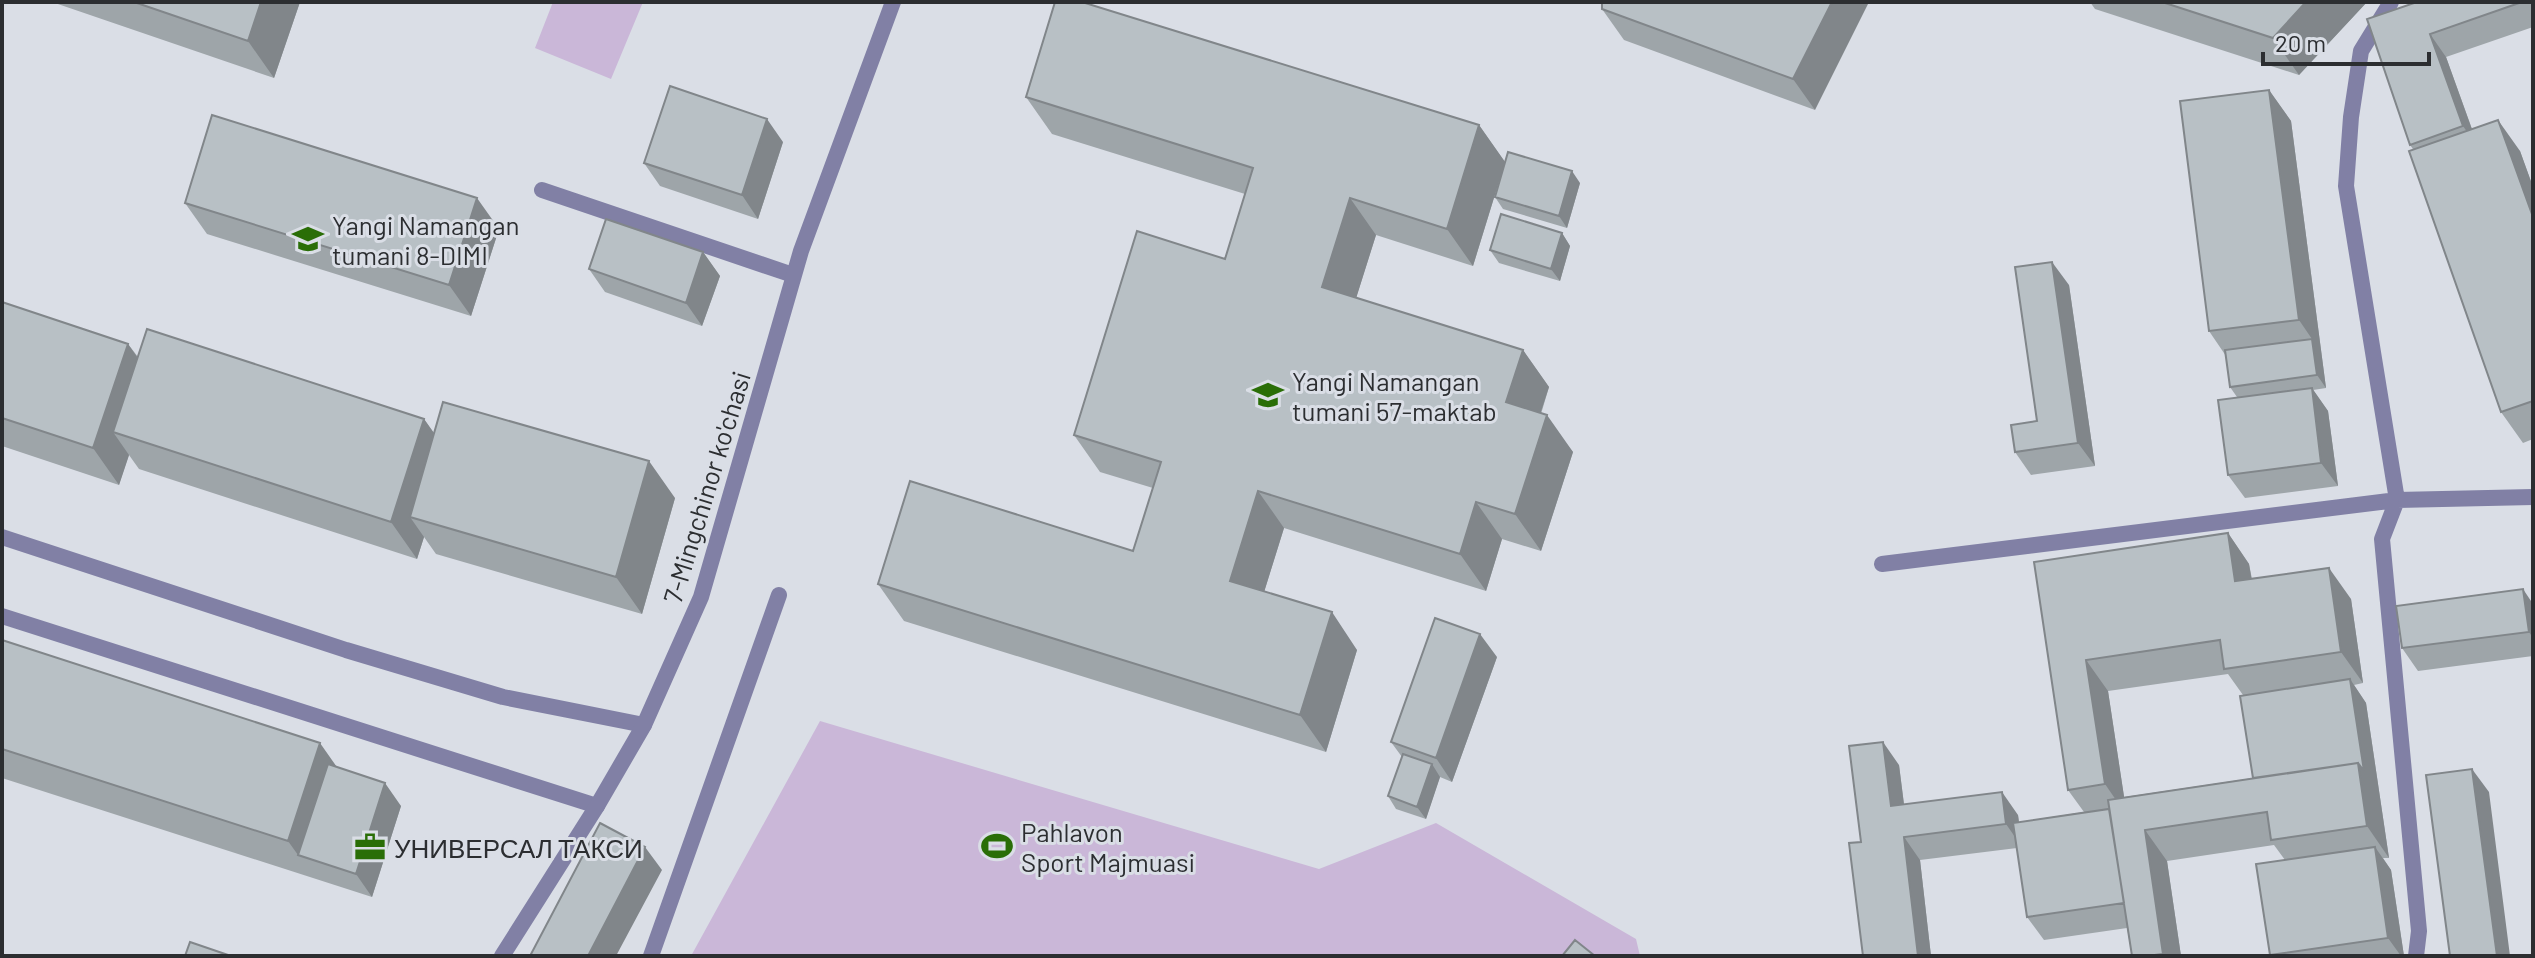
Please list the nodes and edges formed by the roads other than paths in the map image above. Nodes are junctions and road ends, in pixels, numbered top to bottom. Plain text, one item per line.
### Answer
1 (893, 2) edge
2 (2391, 2) edge
3 (542, 190) dead end
4 (793, 275) junction
5 (2533, 497) edge
6 (2397, 500) junction
7 (2, 537) edge
8 (1882, 564) dead end
9 (779, 595) dead end
10 (2, 616) edge
11 (644, 725) junction
12 (597, 806) junction
13 (502, 956) edge
14 (651, 956) edge
15 (2416, 956) edge

1 - 4 street, 7-Mingchinor ko'chasi
2 - 6 street
3 - 4 street
4 - 11 street, 7-Mingchinor ko'chasi
5 - 6 street
6 - 8 street
6 - 15 street
7 - 11 street
9 - 14 street
10 - 12 street
11 - 12 street, 7-Mingchinor ko'chasi
12 - 13 street, 7-Mingchinor ko'chasi

